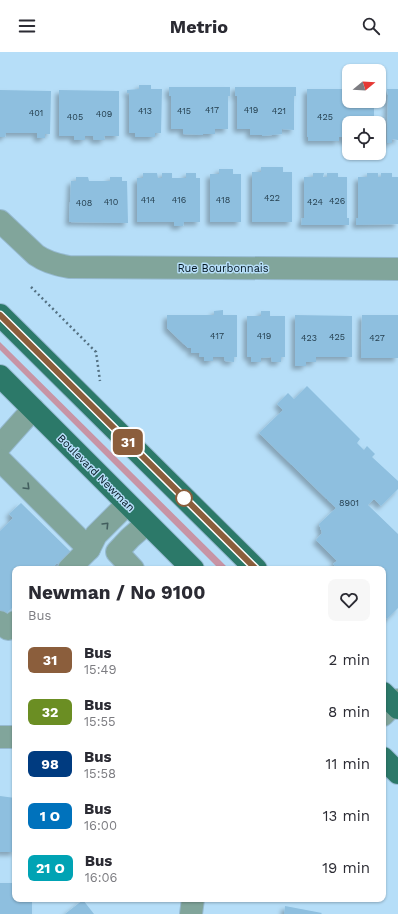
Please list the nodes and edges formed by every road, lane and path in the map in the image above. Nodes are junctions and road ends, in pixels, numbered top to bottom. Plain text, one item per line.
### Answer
1 (0, 221) edge
2 (398, 269) edge
3 (31, 287) dead end
4 (0, 315) edge
5 (0, 376) edge
6 (101, 385) dead end
7 (33, 409) junction
8 (0, 446) edge
9 (0, 460) edge
10 (127, 504) junction
11 (146, 524) junction
12 (89, 549) junction
13 (72, 566) edge
14 (130, 566) edge
15 (190, 566) edge
16 (253, 566) edge
17 (0, 622) edge
18 (12, 625) edge
19 (0, 737) edge
20 (12, 737) edge
21 (386, 761) edge
22 (398, 773) edge
23 (193, 902) edge
24 (191, 914) edge

1 - 2 street, Rue Bourbonnais
3 - 6 path
4 - 16 main road
5 - 7 main road, Boulevard Newman
7 - 8 street
7 - 10 main road, Boulevard Newman
9 -> 12 street
10 - 11 main road, Boulevard Newman
12 -> 10 street
11 - 14 street
11 - 15 main road, Boulevard Newman
12 - 13 street
17 - 18 street
19 - 20 street
21 - 22 main road
23 - 24 street

